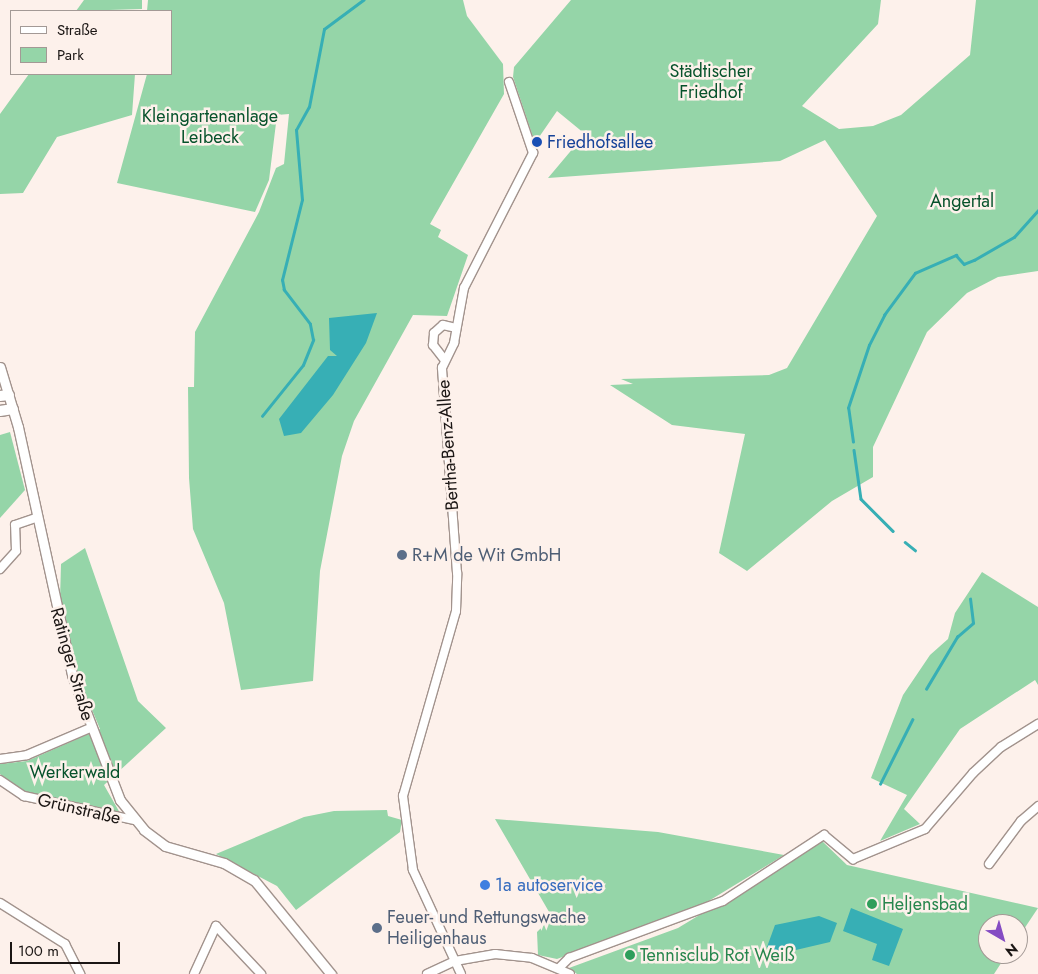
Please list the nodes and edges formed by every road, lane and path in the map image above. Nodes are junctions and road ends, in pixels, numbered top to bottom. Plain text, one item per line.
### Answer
1 (509, 82) dead end
2 (456, 328) junction
3 (444, 359) junction
4 (0, 367) edge
5 (4, 395) edge
6 (13, 409) junction
7 (0, 411) edge
8 (38, 517) junction
9 (0, 570) edge
10 (1038, 724) edge
11 (90, 728) junction
12 (0, 759) edge
13 (0, 780) edge
14 (1038, 806) edge
15 (134, 820) junction
16 (989, 864) dead end
17 (0, 903) edge
18 (455, 962) junction
19 (560, 967) junction
20 (80, 974) edge
21 (194, 974) edge
22 (261, 974) edge
23 (331, 974) edge
24 (427, 974) edge
25 (461, 974) edge
26 (570, 974) edge

1 - 2 street, Bertha-Benz-Allee
2 - 3 street, Bertha-Benz-Allee
2 - 3 street
3 - 18 street, Bertha-Benz-Allee
4 - 5 main road, Ratinger Straße
5 - 6 main road, Ratinger Straße
6 - 7 highway
6 - 8 main road, Ratinger Straße
8 - 9 street
8 - 11 main road, Ratinger Straße
10 - 19 street
11 - 12 street
11 - 15 main road, Ratinger Straße
13 - 15 street, Grünstraße
14 - 16 street
15 - 23 main road, Ratinger Straße
17 - 20 street
18 - 19 street
18 - 24 street
18 - 25 street, Bertha-Benz-Allee
19 - 26 street
21 - 22 street

